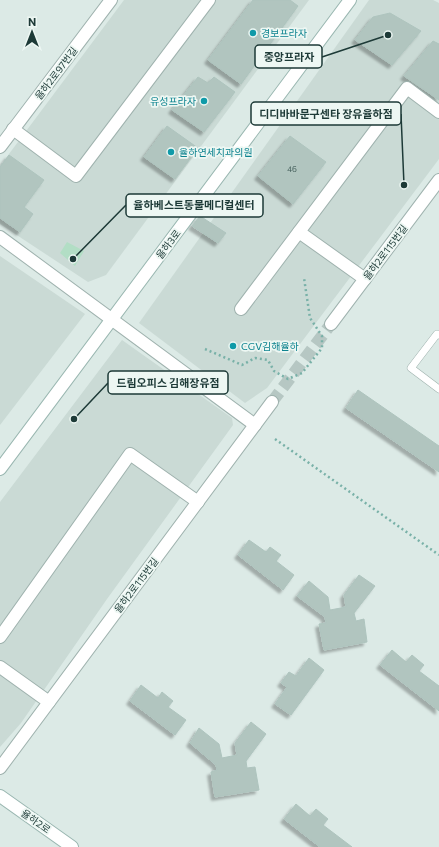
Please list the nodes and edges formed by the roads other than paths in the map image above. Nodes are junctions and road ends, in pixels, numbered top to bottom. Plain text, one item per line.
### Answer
1 (112, 0) edge
2 (210, 0) edge
3 (350, 0) edge
4 (439, 112) edge
5 (13, 129) junction
6 (0, 147) edge
7 (439, 180) edge
8 (299, 232) junction
9 (0, 237) edge
10 (365, 279) junction
11 (241, 308) dead end
12 (112, 319) junction
13 (331, 324) tunnel mouth
14 (439, 335) edge
15 (439, 389) edge
16 (272, 402) tunnel mouth
17 (255, 425) junction
18 (0, 469) edge
19 (198, 502) junction
20 (0, 637) edge
21 (0, 667) edge
22 (49, 702) junction
23 (0, 768) edge
24 (0, 796) edge
25 (72, 847) edge

1 - 5 street, 율하2로97번길
2 - 5 street
3 - 12 street, 율하3로
4 - 8 street
5 - 6 street, 율하2로97번길
7 - 10 street, 율하2로115번길
8 - 10 street
8 - 11 street
9 - 12 street
10 - 13 street, 율하2로115번길
12 - 17 street
12 - 18 street, 율하3로
14 - 15 lane
16 - 17 street, 율하2로115번길
17 - 19 street, 율하2로115번길
19 - 20 street
19 - 22 street, 율하2로115번길
21 - 22 street
22 - 23 street, 율하2로115번길
24 - 25 street, 율하2로

